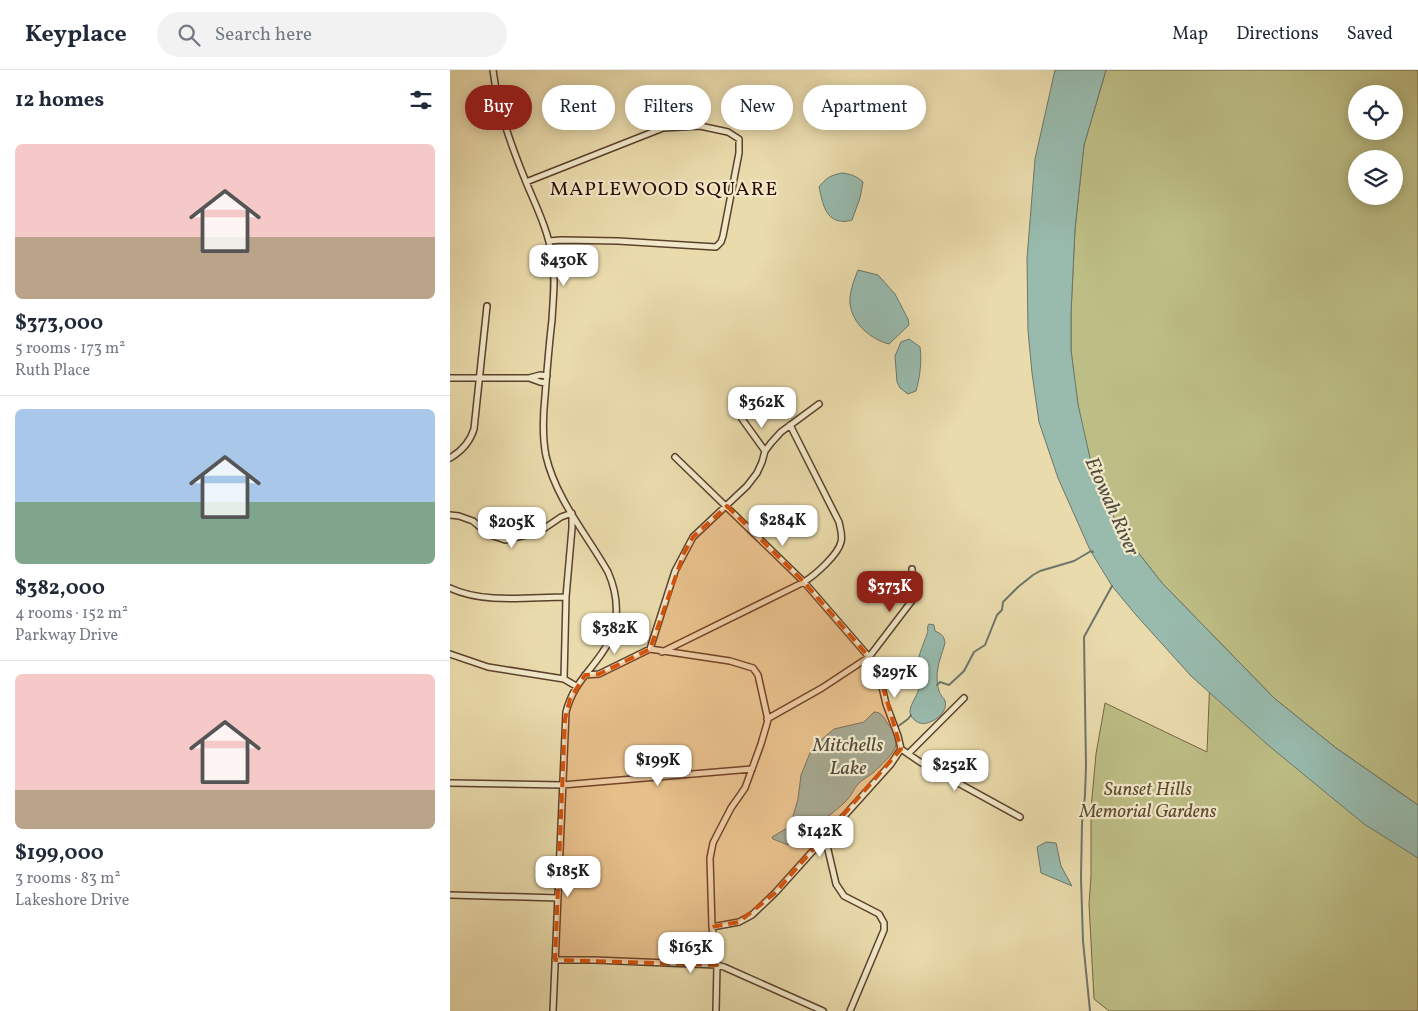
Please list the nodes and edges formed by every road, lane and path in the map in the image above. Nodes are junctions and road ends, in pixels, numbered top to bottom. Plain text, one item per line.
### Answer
1 (493, 70) edge
2 (526, 182) junction
3 (549, 241) junction
4 (487, 306) dead end
5 (547, 376) junction
6 (450, 378) edge
7 (480, 378) junction
8 (529, 378) junction
9 (546, 383) junction
10 (819, 404) dead end
11 (742, 418) dead end
12 (790, 426) junction
13 (765, 451) junction
14 (450, 458) edge
15 (675, 458) dead end
16 (727, 506) junction
17 (572, 513) junction
18 (450, 515) edge
19 (912, 569) dead end
20 (804, 582) junction
21 (450, 588) edge
22 (566, 597) junction
23 (650, 649) junction
24 (662, 652) junction
25 (450, 654) edge
26 (869, 657) junction
27 (584, 675) junction
28 (564, 679) junction
29 (576, 686) junction
30 (964, 698) dead end
31 (768, 719) junction
32 (901, 749) junction
33 (908, 754) junction
34 (752, 769) junction
35 (450, 783) edge
36 (562, 785) junction
37 (1020, 817) dead end
38 (825, 837) junction
39 (450, 894) edge
40 (558, 898) junction
41 (712, 927) junction
42 (555, 960) junction
43 (717, 965) junction
44 (553, 1011) edge
45 (716, 1011) edge
46 (823, 1011) edge
47 (850, 1011) edge

1 - 2 street
2 - 3 street
2 - 3 street
3 - 5 street
4 - 7 street
5 - 8 street
5 - 9 street
6 - 7 street
7 - 8 street
7 - 14 street
8 - 9 street
9 - 17 street
10 - 12 street
11 - 13 street
12 - 13 street
12 - 20 street
13 - 16 street
15 - 16 street
16 - 20 street
16 - 23 street
17 - 18 street
17 - 22 street
17 - 27 street
19 - 26 street
20 - 24 street
20 - 26 street
21 - 22 street
22 - 28 street
23 - 24 street
23 - 27 street
24 - 31 street
25 - 28 street
26 - 31 street
26 - 32 street
27 - 29 street
28 - 29 street
29 - 36 street
30 - 33 street
31 - 34 street
32 - 33 street
32 - 38 street
33 - 37 street
34 - 36 street
34 - 41 street
35 - 36 street
36 - 40 street
38 - 41 street
38 - 47 street
39 - 40 street
40 - 42 street
41 - 43 street
42 - 43 street
42 - 44 street
43 - 45 street
43 - 46 street

